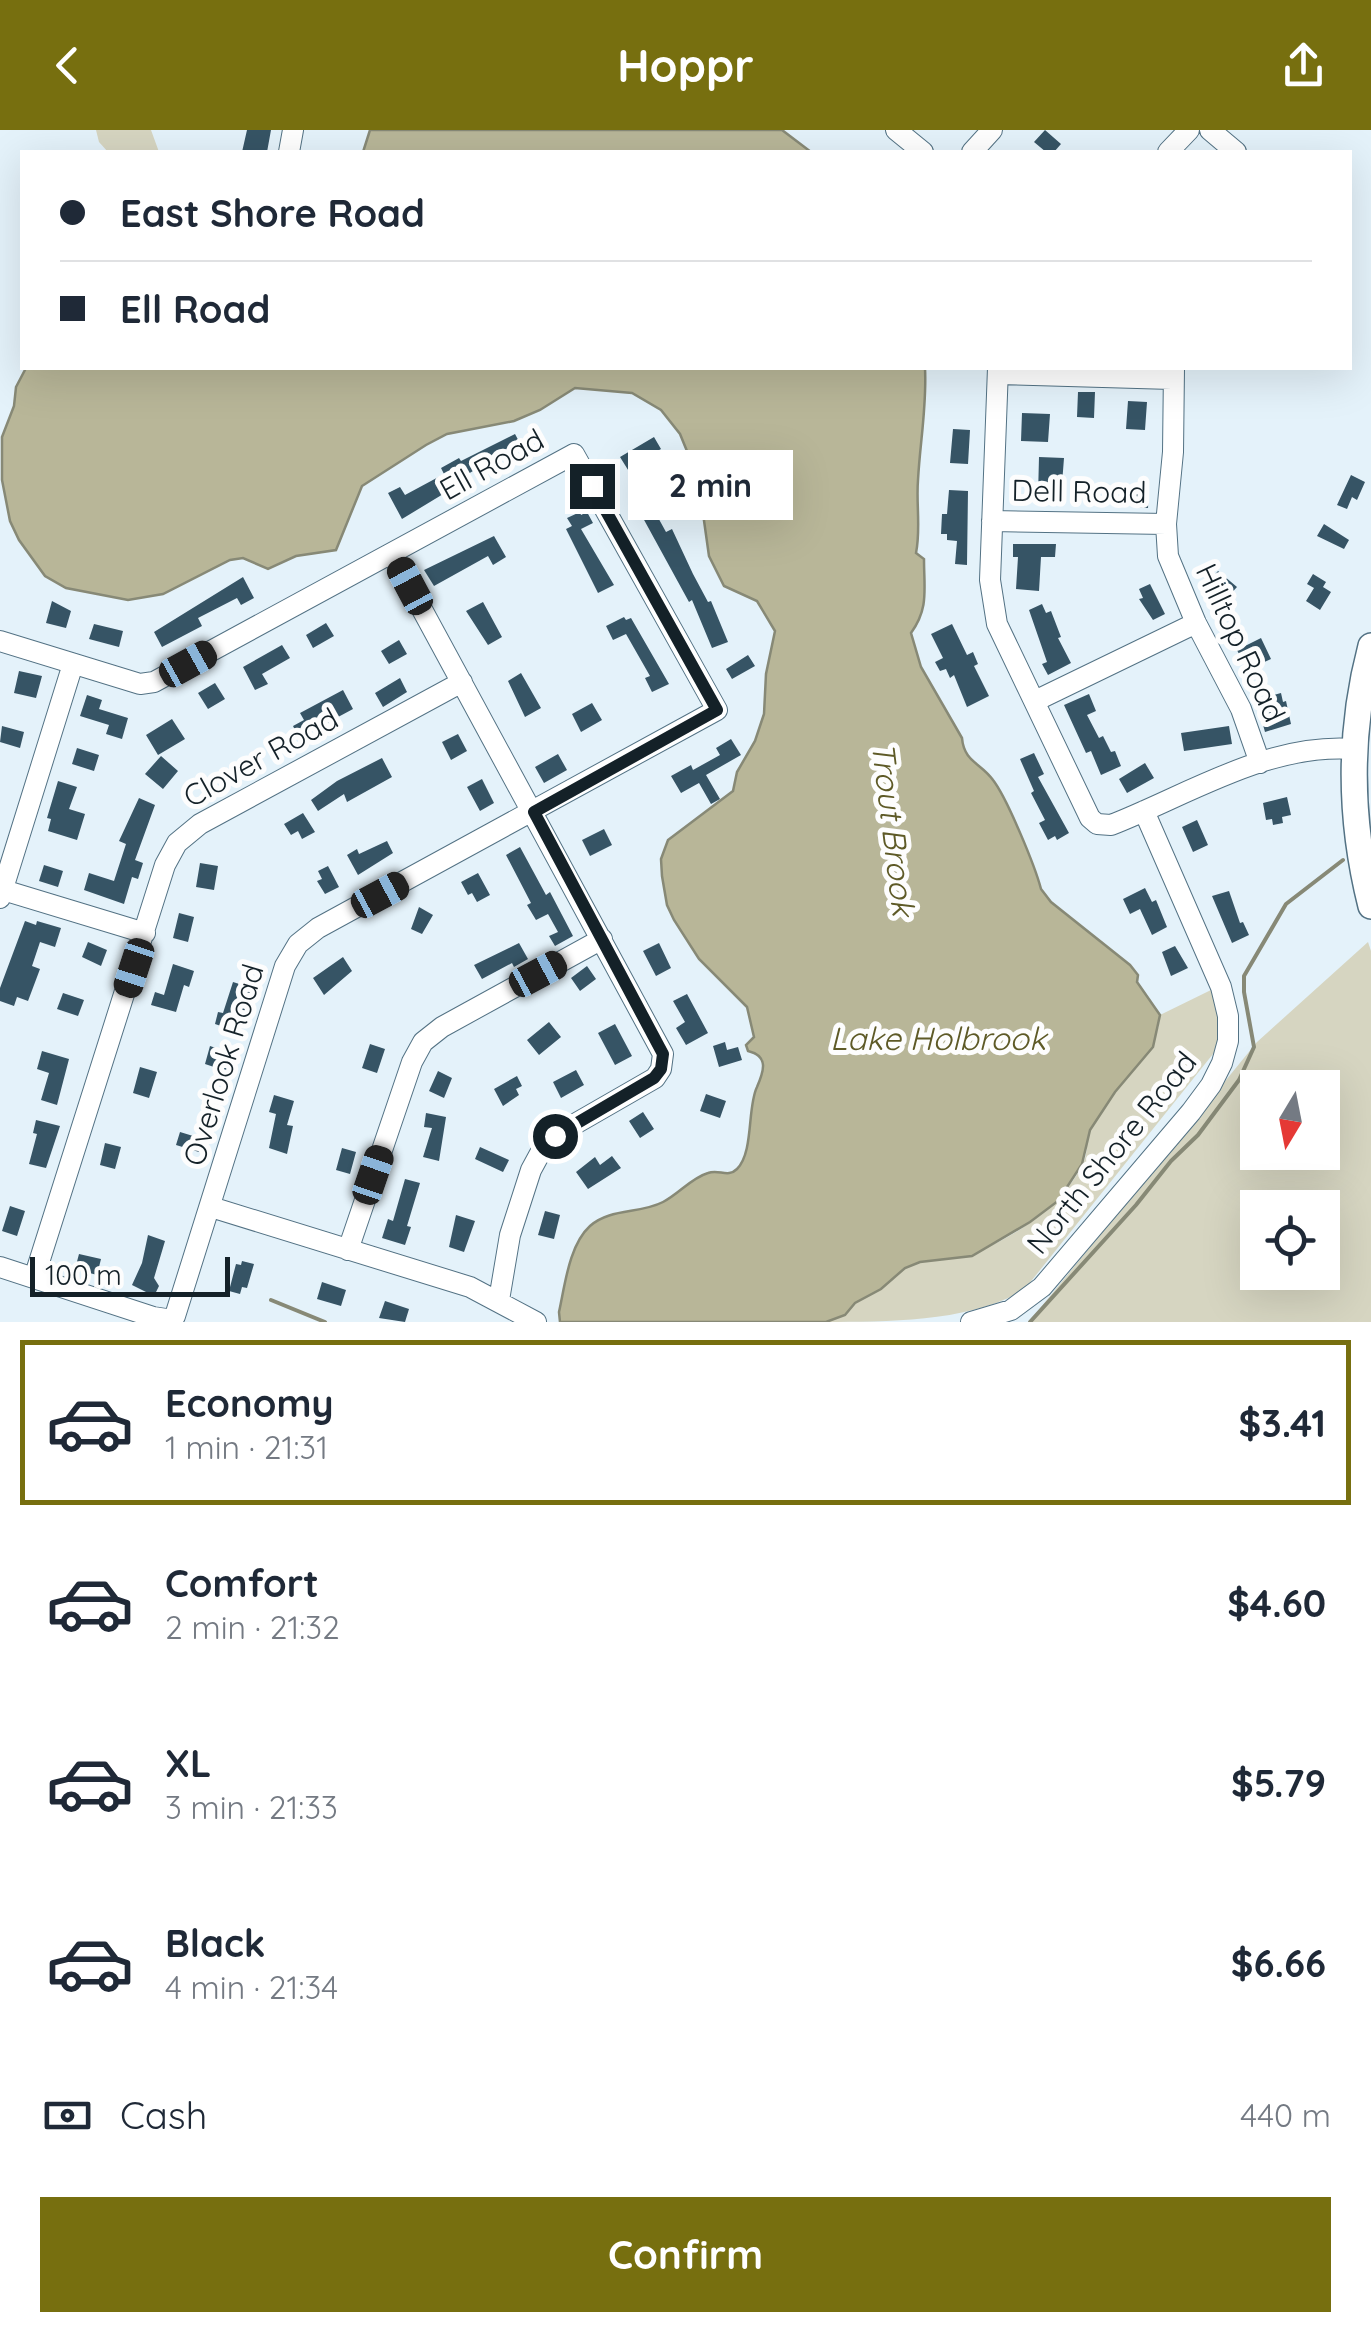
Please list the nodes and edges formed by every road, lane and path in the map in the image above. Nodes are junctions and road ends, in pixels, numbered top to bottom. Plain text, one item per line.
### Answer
1 (896, 130) edge
2 (992, 130) edge
3 (1189, 130) edge
4 (1210, 130) edge
5 (921, 150) edge
6 (974, 150) edge
7 (1170, 150) edge
8 (1234, 150) edge
9 (998, 371) edge
10 (1173, 374) edge
11 (992, 521) junction
12 (1166, 524) junction
13 (392, 554) junction
14 (1196, 624) junction
15 (0, 642) edge
16 (1371, 646) edge
17 (72, 664) junction
18 (462, 682) junction
19 (1035, 701) junction
20 (717, 710) joint
21 (1353, 750) junction
22 (1260, 763) junction
23 (1144, 811) junction
24 (534, 812) junction
25 (1, 892) edge
26 (1371, 906) edge
27 (145, 933) junction
28 (602, 939) junction
29 (211, 1208) junction
30 (348, 1250) junction
31 (0, 1267) edge
32 (34, 1278) junction
33 (499, 1300) junction
34 (536, 1322) edge
35 (971, 1322) edge

1 - 5 street
2 - 6 street
3 - 7 street
4 - 8 street
9 - 10 street
9 - 11 street
10 - 12 street, Hilltop Road
11 - 12 street, Dell Road
11 - 19 street
12 - 14 street, Hilltop Road
13 - 17 street
13 - 18 street
13 - 20 street, Ell Road
14 - 19 street
14 - 22 street, Hilltop Road
15 - 17 street
16 - 21 main road
17 - 25 street
18 - 24 street
18 - 27 street, Clover Road
19 - 23 street
20 - 24 street, Overlook Road
21 - 22 street
21 - 26 main road
22 - 23 street
23 - 35 street, North Shore Road
24 - 28 street
24 - 29 street, Overlook Road
25 - 27 street
27 - 32 street, Clover Road
28 - 30 street
28 - 33 street
29 - 30 street
29 - 32 street, Overlook Road
30 - 33 street
31 - 32 street
33 - 34 street

